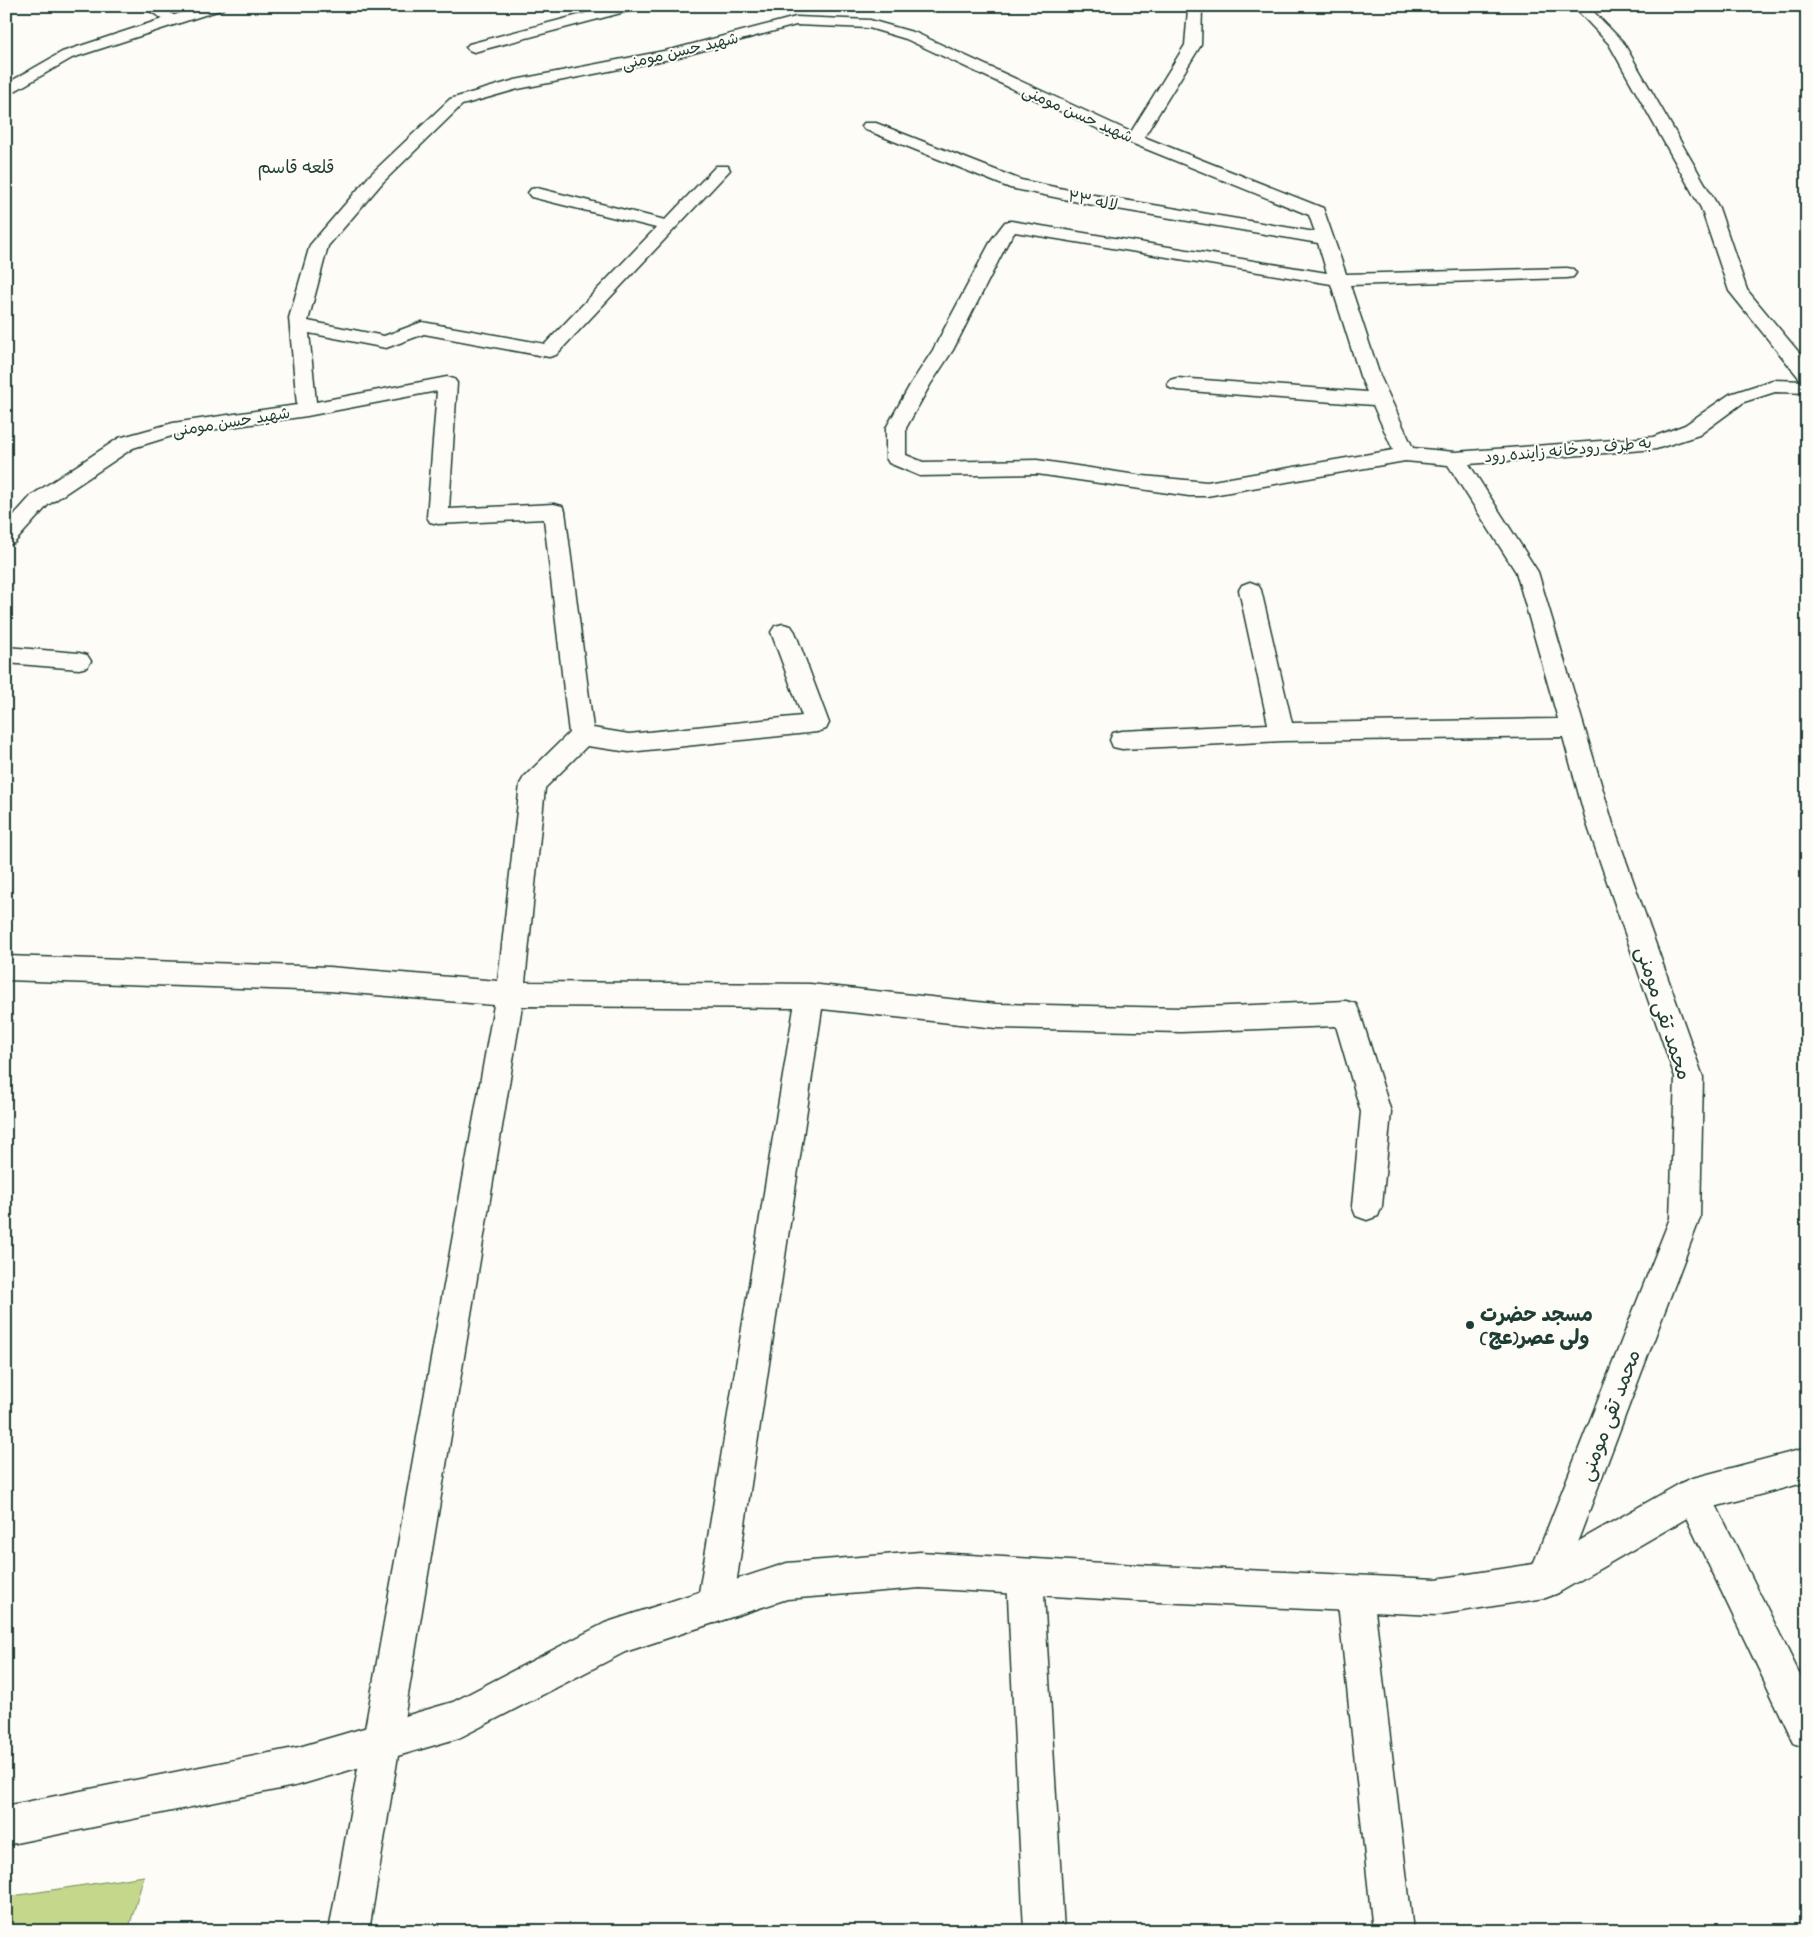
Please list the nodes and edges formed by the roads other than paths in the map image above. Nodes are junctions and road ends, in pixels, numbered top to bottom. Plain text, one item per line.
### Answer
1 (149, 6) edge
2 (218, 6) edge
3 (631, 6) edge
4 (1192, 6) edge
5 (1580, 6) edge
6 (174, 20) junction
7 (474, 47) dead end
8 (6, 91) edge
9 (870, 126) dead end
10 (1135, 139) junction
11 (722, 170) dead end
12 (537, 193) dead end
13 (668, 226) junction
14 (1325, 240) junction
15 (1567, 273) dead end
16 (1339, 280) junction
17 (299, 326) junction
18 (1807, 375) edge
19 (1177, 384) dead end
20 (1807, 387) edge
21 (1380, 399) junction
22 (307, 410) junction
23 (1405, 454) junction
24 (1455, 459) junction
25 (1152, 488) dead end
26 (1207, 489) junction
27 (6, 538) edge
28 (1250, 590) dead end
29 (783, 632) dead end
30 (6, 655) edge
31 (79, 661) dead end
32 (1572, 728) junction
33 (1282, 732) junction
34 (582, 736) junction
35 (1122, 740) dead end
36 (6, 968) edge
37 (510, 994) junction
38 (810, 996) junction
39 (1367, 1206) dead end
40 (1807, 1465) edge
41 (1693, 1495) junction
42 (1026, 1577) junction
43 (1545, 1580) junction
44 (1355, 1594) junction
45 (716, 1604) junction
46 (1807, 1730) edge
47 (383, 1740) junction
48 (6, 1826) edge
49 (349, 1931) edge
50 (1044, 1931) edge
51 (1393, 1931) edge

1 - 6 street
2 - 6 street
3 - 7 street
4 - 10 street
5 - 18 street
6 - 8 street
9 - 14 street, لاله ۲۳
10 - 14 street, شهید حسن مومنی
10 - 17 street, شهید حسن مومنی
11 - 13 street
12 - 13 street
13 - 17 street
14 - 16 street, شهید حسن مومنی
15 - 16 street
16 - 21 street, شهید حسن مومنی
16 - 26 street
17 - 22 street, شهید حسن مومنی
19 - 21 street
20 - 24 street, به طرف رودخانه زاینده رود
21 - 23 street, شهید حسن مومنی
22 - 27 street, شهید حسن مومنی
22 - 34 street
23 - 24 street, به طرف رودخانه زاینده رود
23 - 26 street, به طرف رودخانه زاینده رود
24 - 32 street, محمد تقی مومنی
25 - 26 street
28 - 33 street
29 - 34 street
30 - 31 street
32 - 33 street
32 - 43 street, محمد تقی مومنی
33 - 35 street
34 - 37 street
36 - 37 street
37 - 38 street
37 - 47 street
38 - 39 street
38 - 45 street
40 - 41 street
41 - 43 street
41 - 46 street
42 - 44 street
42 - 45 street
42 - 50 street
43 - 44 street
44 - 51 street
45 - 47 street
47 - 48 street
47 - 49 street

